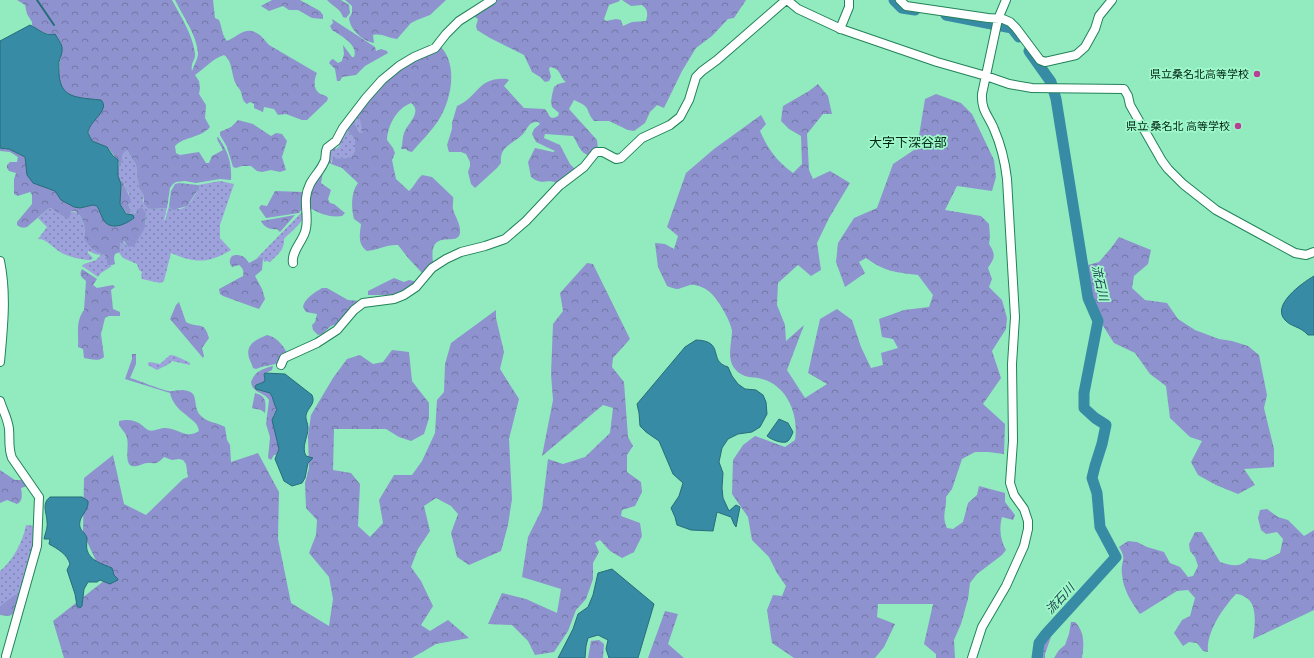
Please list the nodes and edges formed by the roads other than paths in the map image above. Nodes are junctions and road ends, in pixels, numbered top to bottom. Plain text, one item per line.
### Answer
1 (492, 0) edge
2 (787, 0) edge
3 (849, 0) edge
4 (900, 0) edge
5 (1006, 0) edge
6 (1112, 0) edge
7 (998, 19) junction
8 (840, 29) junction
9 (986, 76) junction
10 (1314, 252) edge
11 (0, 261) edge
12 (293, 263) dead end
13 (0, 362) edge
14 (282, 365) dead end
15 (0, 401) edge
16 (6, 656) dead end
17 (972, 658) edge

1 - 12 street
2 - 8 street
2 - 14 street
3 - 8 street
4 - 7 street
5 - 7 street
6 - 7 street
7 - 9 street
8 - 9 street
9 - 10 street
9 - 17 street
11 - 13 street
15 - 16 street

